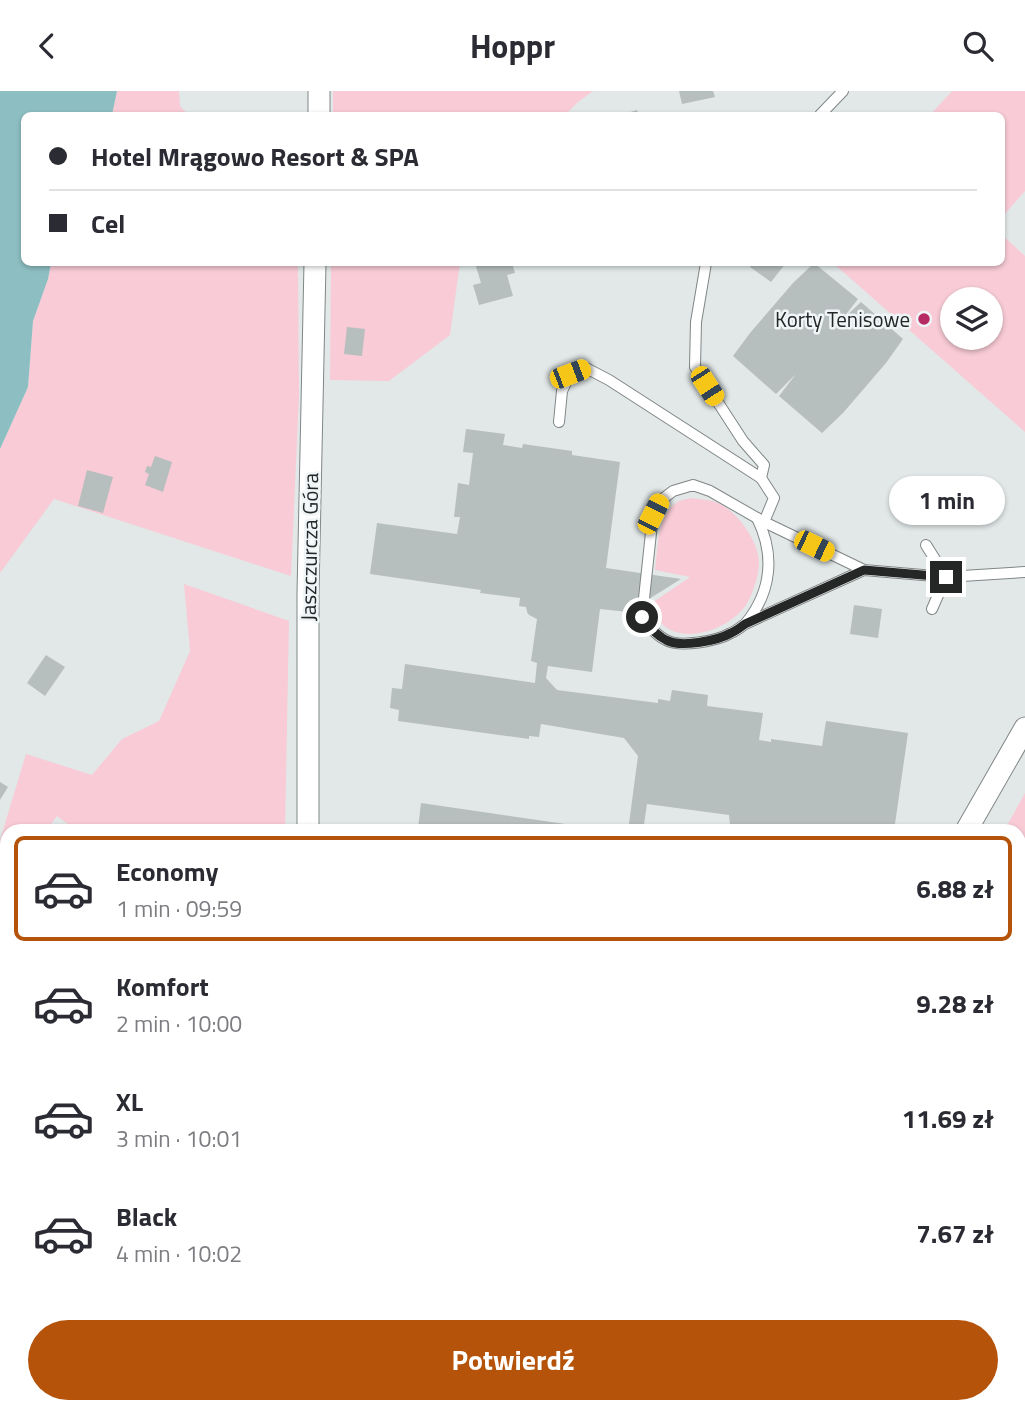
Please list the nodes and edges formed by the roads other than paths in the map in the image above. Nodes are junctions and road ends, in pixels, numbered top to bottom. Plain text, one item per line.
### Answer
1 (319, 91) edge
2 (843, 91) edge
3 (319, 112) edge
4 (823, 112) edge
5 (315, 266) edge
6 (705, 266) edge
7 (559, 422) dead end
8 (761, 478) junction
9 (761, 520) junction
10 (926, 545) dead end
11 (864, 570) junction
12 (1025, 572) edge
13 (946, 577) junction
14 (932, 608) dead end
15 (745, 624) junction
16 (1025, 728) edge
17 (307, 824) edge
18 (970, 824) edge

1 - 3 street
2 - 4 lane
5 - 17 street, Jaszczurcza Góra
6 - 8 lane
7 - 8 lane
8 - 9 lane
9 - 11 lane
9 - 15 lane
9 - 15 lane
10 - 13 lane
11 - 13 lane
11 - 15 lane
12 - 13 lane
13 - 14 lane
16 - 18 street

